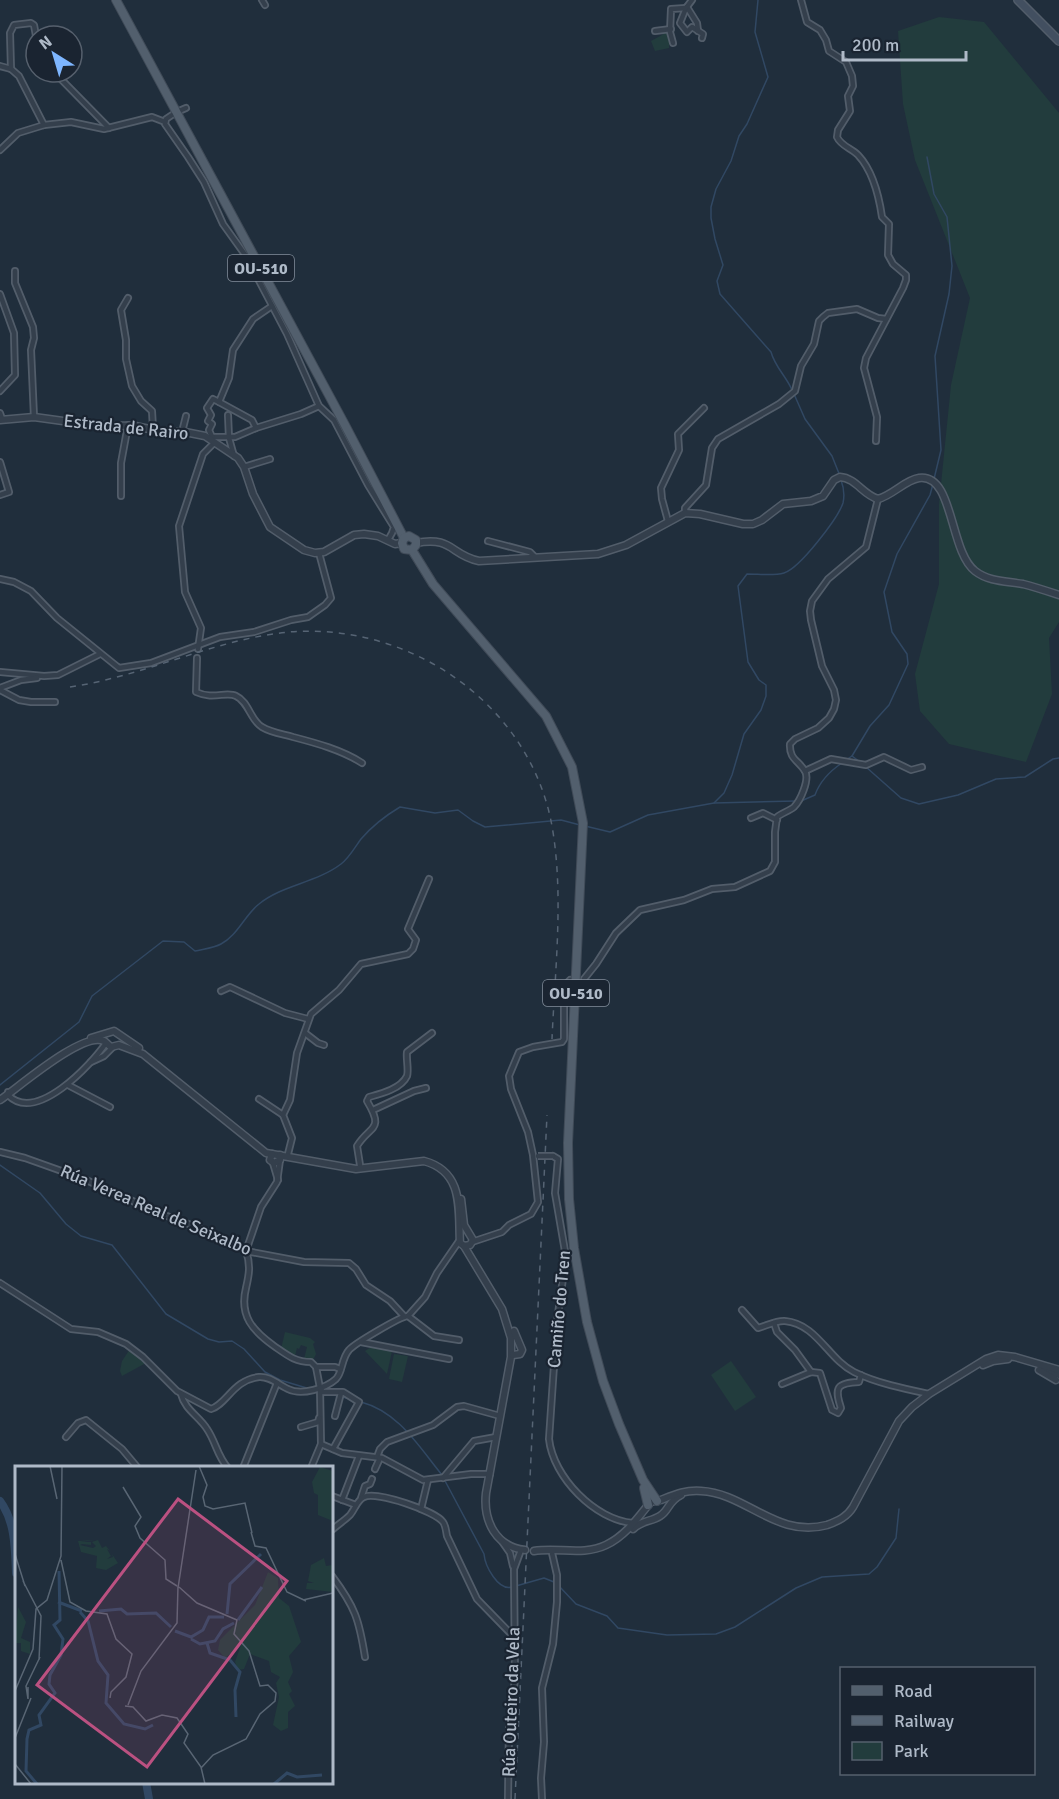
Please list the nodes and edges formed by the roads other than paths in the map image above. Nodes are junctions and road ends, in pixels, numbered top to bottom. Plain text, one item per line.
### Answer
1 (116, 0) edge
2 (692, 0) edge
3 (801, 0) edge
4 (1020, 1) edge
5 (686, 7) junction
6 (33, 24) edge
7 (670, 29) junction
8 (698, 31) junction
9 (655, 32) dead end
10 (702, 38) dead end
11 (1059, 41) edge
12 (673, 43) dead end
13 (0, 66) edge
14 (11, 69) junction
15 (66, 84) edge
16 (186, 108) dead end
17 (179, 111) dead end
18 (172, 115) dead end
19 (165, 122) junction
20 (44, 125) junction
21 (109, 128) junction
22 (0, 150) edge
23 (15, 271) dead end
24 (0, 294) edge
25 (128, 298) dead end
26 (272, 306) junction
27 (886, 319) junction
28 (0, 391) edge
29 (219, 402) junction
30 (319, 405) junction
31 (704, 408) dead end
32 (228, 415) dead end
33 (186, 416) dead end
34 (1, 417) edge
35 (34, 417) junction
36 (128, 425) junction
37 (256, 428) junction
38 (153, 429) junction
39 (182, 432) junction
40 (229, 438) junction
41 (211, 439) junction
42 (876, 441) dead end
43 (234, 456) junction
44 (270, 459) dead end
45 (0, 462) edge
46 (244, 467) junction
47 (0, 495) edge
48 (120, 496) dead end
49 (878, 499) junction
50 (685, 513) junction
51 (668, 521) junction
52 (388, 540) junction
53 (403, 541) junction
54 (488, 541) dead end
55 (416, 543) junction
56 (412, 550) junction
57 (319, 553) junction
58 (535, 557) junction
59 (0, 579) edge
60 (1059, 595) edge
61 (199, 646) junction
62 (100, 654) junction
63 (197, 658) dead end
64 (2, 672) edge
65 (44, 676) junction
66 (1, 688) edge
67 (55, 702) dead end
68 (362, 763) dead end
69 (922, 767) dead end
70 (804, 771) junction
71 (751, 818) dead end
72 (777, 820) junction
73 (429, 879) dead end
74 (584, 979) dead end
75 (570, 980) dead end
76 (221, 991) dead end
77 (308, 1019) junction
78 (304, 1033) junction
79 (432, 1033) dead end
80 (121, 1037) junction
81 (106, 1040) junction
82 (324, 1045) dead end
83 (116, 1046) junction
84 (89, 1063) junction
85 (68, 1085) junction
86 (426, 1088) dead end
87 (2, 1098) edge
88 (259, 1100) dead end
89 (13, 1101) junction
90 (110, 1107) dead end
91 (373, 1110) junction
92 (283, 1115) junction
93 (0, 1152) edge
94 (536, 1155) junction
95 (277, 1156) junction
96 (358, 1165) junction
97 (335, 1166) junction
98 (466, 1241) junction
99 (246, 1251) junction
100 (0, 1283) edge
101 (742, 1310) dead end
102 (406, 1316) junction
103 (506, 1316) junction
104 (774, 1323) junction
105 (459, 1340) dead end
106 (361, 1342) junction
107 (517, 1347) junction
108 (1000, 1355) junction
109 (514, 1356) junction
110 (448, 1359) dead end
111 (1025, 1363) junction
112 (982, 1366) junction
113 (1039, 1366) junction
114 (316, 1367) junction
115 (340, 1369) junction
116 (811, 1372) junction
117 (508, 1373) junction
118 (861, 1375) junction
119 (1058, 1375) edge
120 (966, 1376) junction
121 (278, 1383) junction
122 (782, 1384) dead end
123 (320, 1388) junction
124 (941, 1388) junction
125 (341, 1393) junction
126 (181, 1394) junction
127 (929, 1394) junction
128 (916, 1408) junction
129 (335, 1416) dead end
130 (500, 1416) junction
131 (319, 1418) junction
132 (302, 1427) dead end
133 (66, 1437) dead end
134 (497, 1440) junction
135 (321, 1444) junction
136 (885, 1447) junction
137 (333, 1449) junction
138 (359, 1456) junction
139 (378, 1457) junction
140 (137, 1466) edge
141 (227, 1466) edge
142 (243, 1466) edge
143 (311, 1466) edge
144 (375, 1469) dead end
145 (490, 1474) junction
146 (443, 1478) junction
147 (372, 1479) dead end
148 (428, 1480) junction
149 (642, 1480) junction
150 (693, 1491) junction
151 (490, 1493) junction
152 (333, 1496) edge
153 (361, 1498) junction
154 (342, 1500) junction
155 (657, 1501) junction
156 (356, 1505) junction
157 (647, 1506) junction
158 (421, 1509) junction
159 (664, 1511) junction
160 (653, 1517) junction
161 (633, 1523) junction
162 (333, 1529) edge
163 (506, 1544) junction
164 (527, 1550) junction
165 (552, 1553) junction
166 (514, 1569) junction
167 (333, 1577) edge
168 (514, 1637) junction
169 (365, 1657) dead end
170 (508, 1799) edge
171 (542, 1799) edge

1 - 53 main road, OU-510
2 - 5 street
3 - 27 street
4 - 11 main road
5 - 7 street
5 - 8 street
5 - 8 street
6 - 14 street
7 - 9 street
7 - 12 street
8 - 10 street
13 - 14 street
14 - 20 street
15 - 21 street
16 - 17 street
18 - 19 street
19 - 21 street
19 - 26 street
20 - 21 street
20 - 22 street
23 - 35 street
24 - 28 street
25 - 38 street
26 - 29 street
26 - 30 street
27 - 42 street
27 - 50 street
29 - 37 street
29 - 41 street
30 - 37 street
30 - 52 street
31 - 51 street
32 - 40 street
33 - 39 street
34 - 35 street, Estrada de Rairo
35 - 36 street, Estrada de Rairo
36 - 38 street, Estrada de Rairo
36 - 48 street
37 - 40 street
38 - 39 street, Estrada de Rairo
39 - 41 street, Estrada de Rairo
40 - 41 street
40 - 43 street
41 - 43 street, Estrada de Rairo
41 - 61 street
43 - 46 street, Estrada de Rairo
44 - 46 street
45 - 47 street
46 - 57 street, Estrada de Rairo
49 - 50 street
49 - 60 street
49 - 70 street
50 - 51 street
51 - 58 street
52 - 53 street
52 - 57 street
53 - 55 main road
53 - 56 main road, OU-510
54 - 58 street
55 - 56 main road
55 - 58 street
56 - 149 main road, OU-510
57 - 61 street
59 - 62 street
61 - 62 street
62 - 65 street
63 - 68 street
64 - 65 street
64 - 66 street
65 - 66 street
66 - 67 street
69 - 70 street
70 - 72 street
71 - 72 street
72 - 74 street
73 - 77 street
75 - 94 street
76 - 77 street
77 - 78 street
78 - 82 street
78 - 92 street
79 - 91 street
80 - 81 street
80 - 83 street
80 - 95 street
81 - 83 street
81 - 84 street
81 - 87 street
81 - 87 street
83 - 84 street
83 - 95 street
84 - 85 street
85 - 89 street
85 - 90 street
86 - 91 street
87 - 89 street
87 - 89 street
88 - 92 street
91 - 96 street
92 - 95 street
93 - 99 street, Rúa Verea Real de Seixalbo
94 - 98 street
94 - 161 street, Camiño do Tren, bridge
95 - 96 street
95 - 97 street
95 - 99 street
96 - 97 street
96 - 98 street
97 - 98 street
98 - 102 street
98 - 103 street
98 - 107 street
99 - 102 street, Rúa Verea Real de Seixalbo
99 - 114 street
100 - 126 street
101 - 104 street
102 - 105 street
102 - 106 street
103 - 107 street
103 - 117 street
104 - 116 street
104 - 118 street
106 - 110 street
106 - 115 street
107 - 109 street
108 - 111 street
108 - 112 street
108 - 113 street
108 - 124 street
109 - 117 street
109 - 134 street
111 - 112 street
111 - 113 street
112 - 120 street
113 - 119 street
113 - 119 street
114 - 115 street
114 - 123 street
115 - 123 street
116 - 118 street
116 - 122 street
117 - 130 street
118 - 127 street
120 - 124 street
120 - 128 street
121 - 123 street
121 - 126 street
121 - 142 street
123 - 125 street
123 - 131 street
124 - 127 street
125 - 129 street
125 - 137 street
126 - 141 street
127 - 128 street
127 - 136 street
128 - 136 street
130 - 134 street
130 - 139 street
131 - 132 street
131 - 135 street
133 - 140 street
134 - 145 street
134 - 146 street
134 - 151 street
135 - 137 street
135 - 143 street
136 - 150 street
137 - 138 street
138 - 139 street
138 - 154 street
139 - 144 street
139 - 148 street
145 - 146 street
145 - 151 street
145 - 163 street
146 - 148 street
147 - 153 street
148 - 158 street
149 - 155 main road
149 - 157 main road
150 - 155 street
150 - 159 street
151 - 163 street
152 - 154 street
153 - 156 street
153 - 158 street
154 - 156 street
155 - 157 street
155 - 159 street
156 - 162 street
157 - 160 street
157 - 161 street
158 - 168 street
159 - 160 street
160 - 161 street
160 - 165 street
161 - 164 street
163 - 164 street
163 - 166 street
164 - 165 street
164 - 166 street
165 - 171 street
166 - 168 street, Rúa Outeiro da Vela
167 - 169 street
168 - 170 street, Rúa Outeiro da Vela

